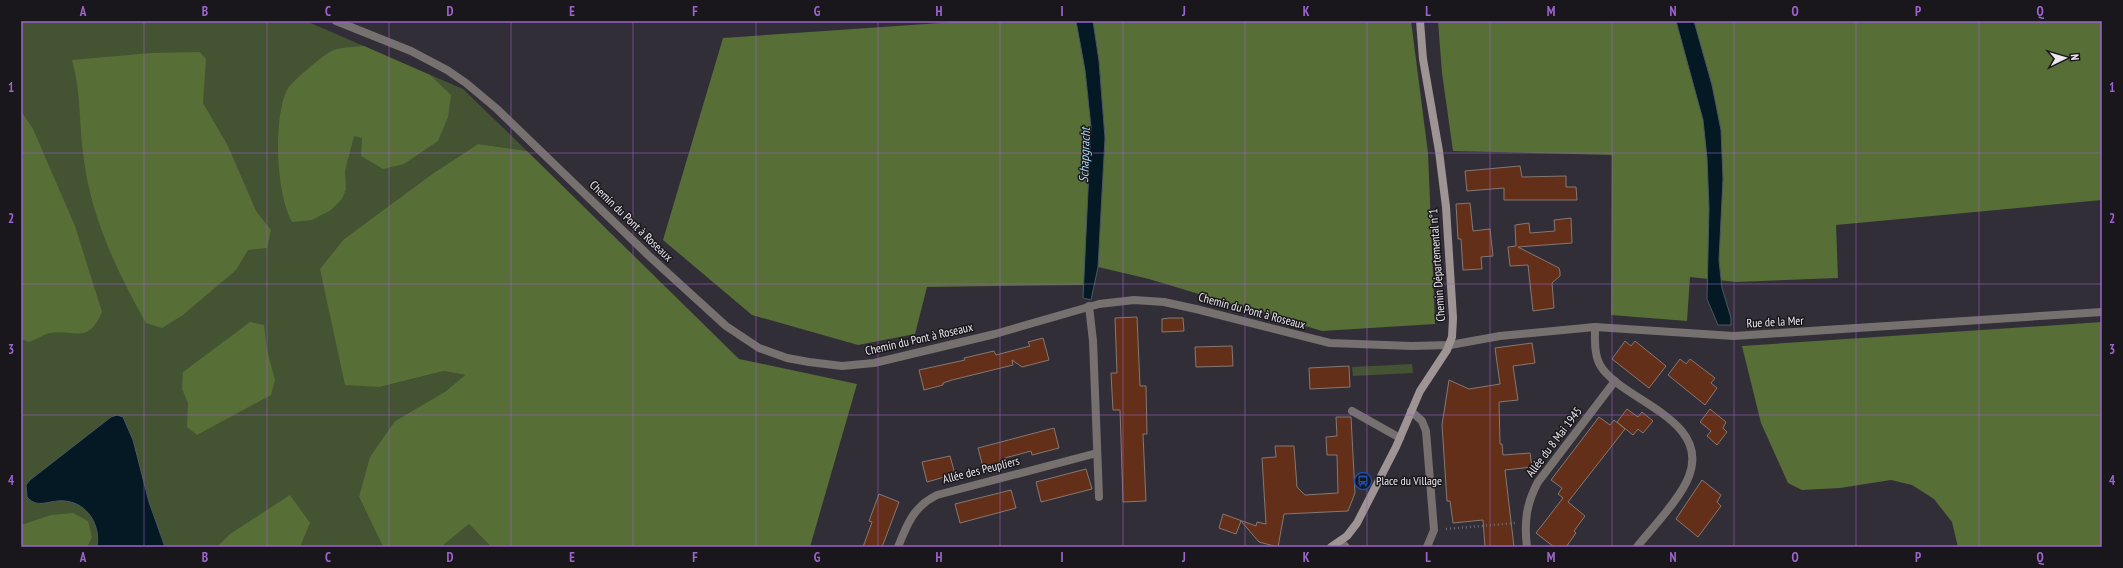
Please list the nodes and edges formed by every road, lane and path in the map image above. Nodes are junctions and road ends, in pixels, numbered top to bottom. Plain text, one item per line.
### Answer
1 (336, 21) edge
2 (1420, 21) edge
3 (1089, 306) junction
4 (2102, 312) edge
5 (1595, 326) junction
6 (1450, 345) junction
7 (1615, 381) junction
8 (1411, 411) junction
9 (1352, 412) dead end
10 (1400, 438) junction
11 (1097, 453) junction
12 (1099, 497) dead end
13 (1525, 522) junction
14 (1434, 530) junction
15 (1343, 544) edge
16 (898, 547) edge
17 (1331, 547) edge
18 (1427, 547) edge
19 (1527, 547) edge
20 (1637, 547) edge

1 - 3 street, Chemin du Pont à Roseaux
2 - 6 street, Chemin Départemental n°1
3 - 6 street, Chemin du Pont à Roseaux
3 - 11 street
4 - 5 street, Rue de la Mer
5 - 6 street, Rue de la Mer
5 - 7 street
6 - 8 street, Chemin Départemental n°1
7 - 13 street, Allée du 8 Mai 1945
7 - 20 street
8 - 10 street, Chemin Départemental n°1
8 - 14 street
9 - 10 street
10 - 15 street, Chemin Départemental n°1
11 - 12 street
11 - 16 street, Allée des Peupliers
13 - 14 path
13 - 19 street, Allée du 8 Mai 1945
14 - 18 street
15 - 17 street, Chemin Départemental n°1

